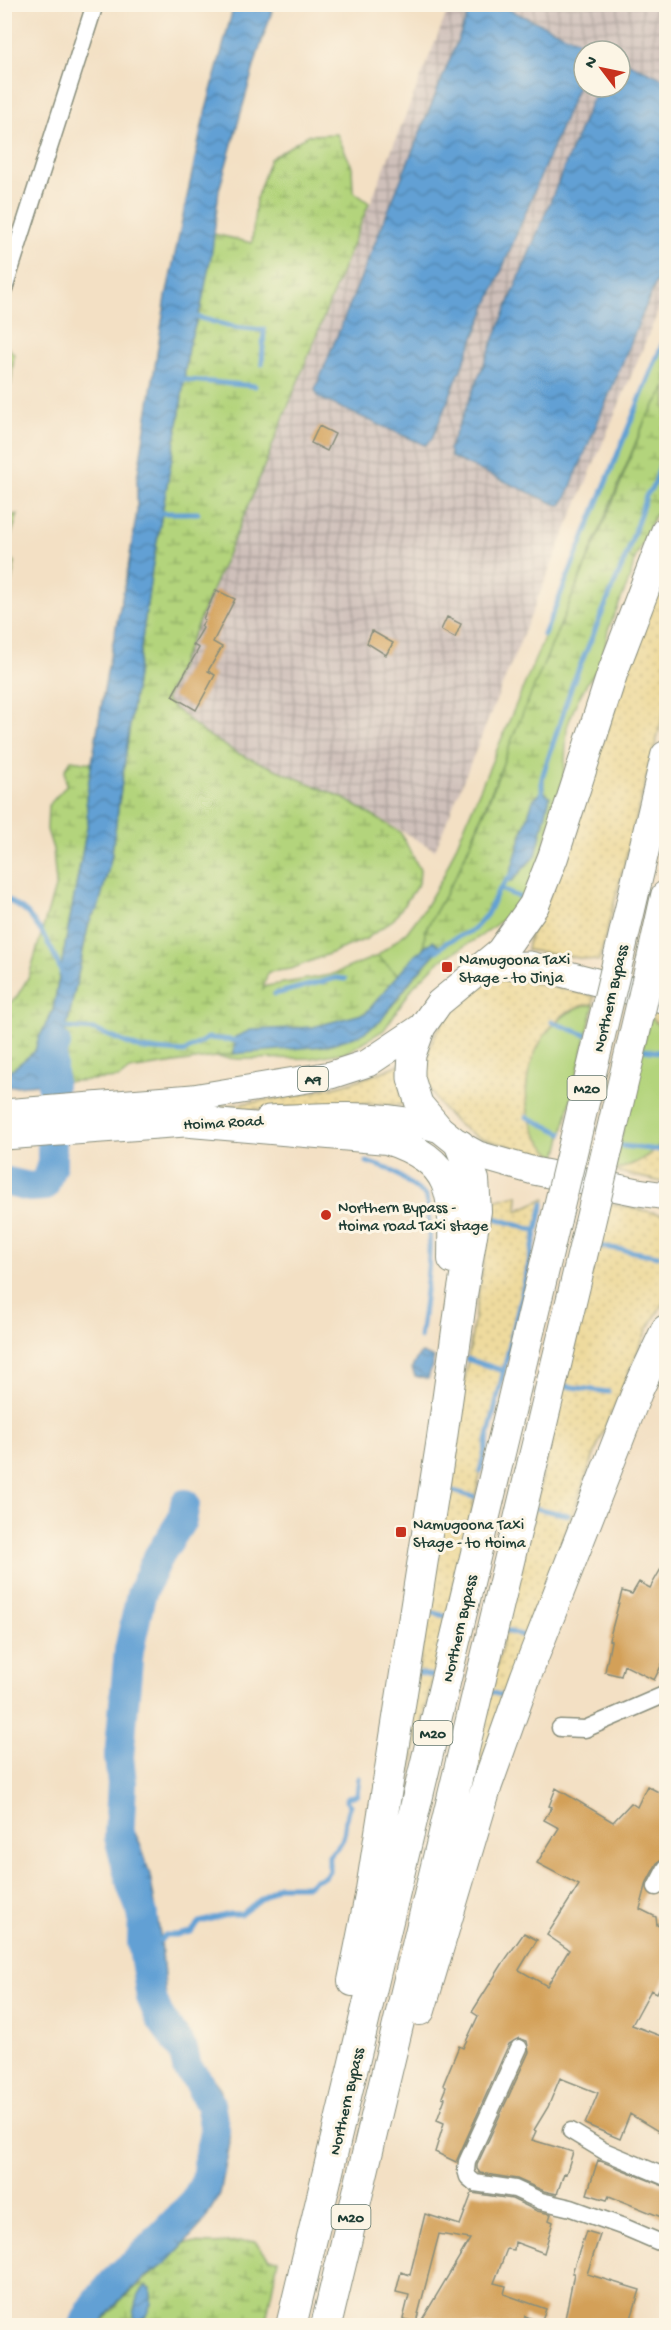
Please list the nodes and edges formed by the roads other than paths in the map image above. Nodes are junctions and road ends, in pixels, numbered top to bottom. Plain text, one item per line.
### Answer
1 (95, 4) edge
2 (4, 289) edge
3 (666, 532) edge
4 (666, 756) edge
5 (666, 896) edge
6 (484, 966) junction
7 (666, 1000) edge
8 (422, 1027) junction
9 (192, 1110) junction
10 (4, 1113) edge
11 (4, 1136) edge
12 (450, 1137) junction
13 (666, 1196) edge
14 (666, 1330) edge
15 (451, 1364) junction
16 (666, 1694) edge
17 (560, 1728) dead end
18 (666, 1868) edge
19 (656, 1887) dead end
20 (519, 2048) dead end
21 (377, 2109) junction
22 (571, 2131) dead end
23 (666, 2177) edge
24 (666, 2245) edge
25 (310, 2246) junction
26 (291, 2325) edge
27 (326, 2325) edge

1 - 2 street
3 - 6 highway
4 - 25 highway, Northern Bypass / M20, bridge
5 - 21 highway, Northern Bypass / M20, bridge
6 - 7 main road
6 - 8 main road
8 - 9 main road, A9
8 - 12 main road
9 - 10 main road, Hoima Road / A9
9 - 11 main road, Hoima Road / A9
9 - 12 main road, Hoima Road
9 - 15 highway
12 - 13 main road
12 - 15 highway
14 - 21 highway
15 - 25 highway
16 - 17 street
18 - 19 street
20 - 24 street
21 - 27 highway, Northern Bypass / M20
22 - 23 street
25 - 26 highway, Northern Bypass / M20

